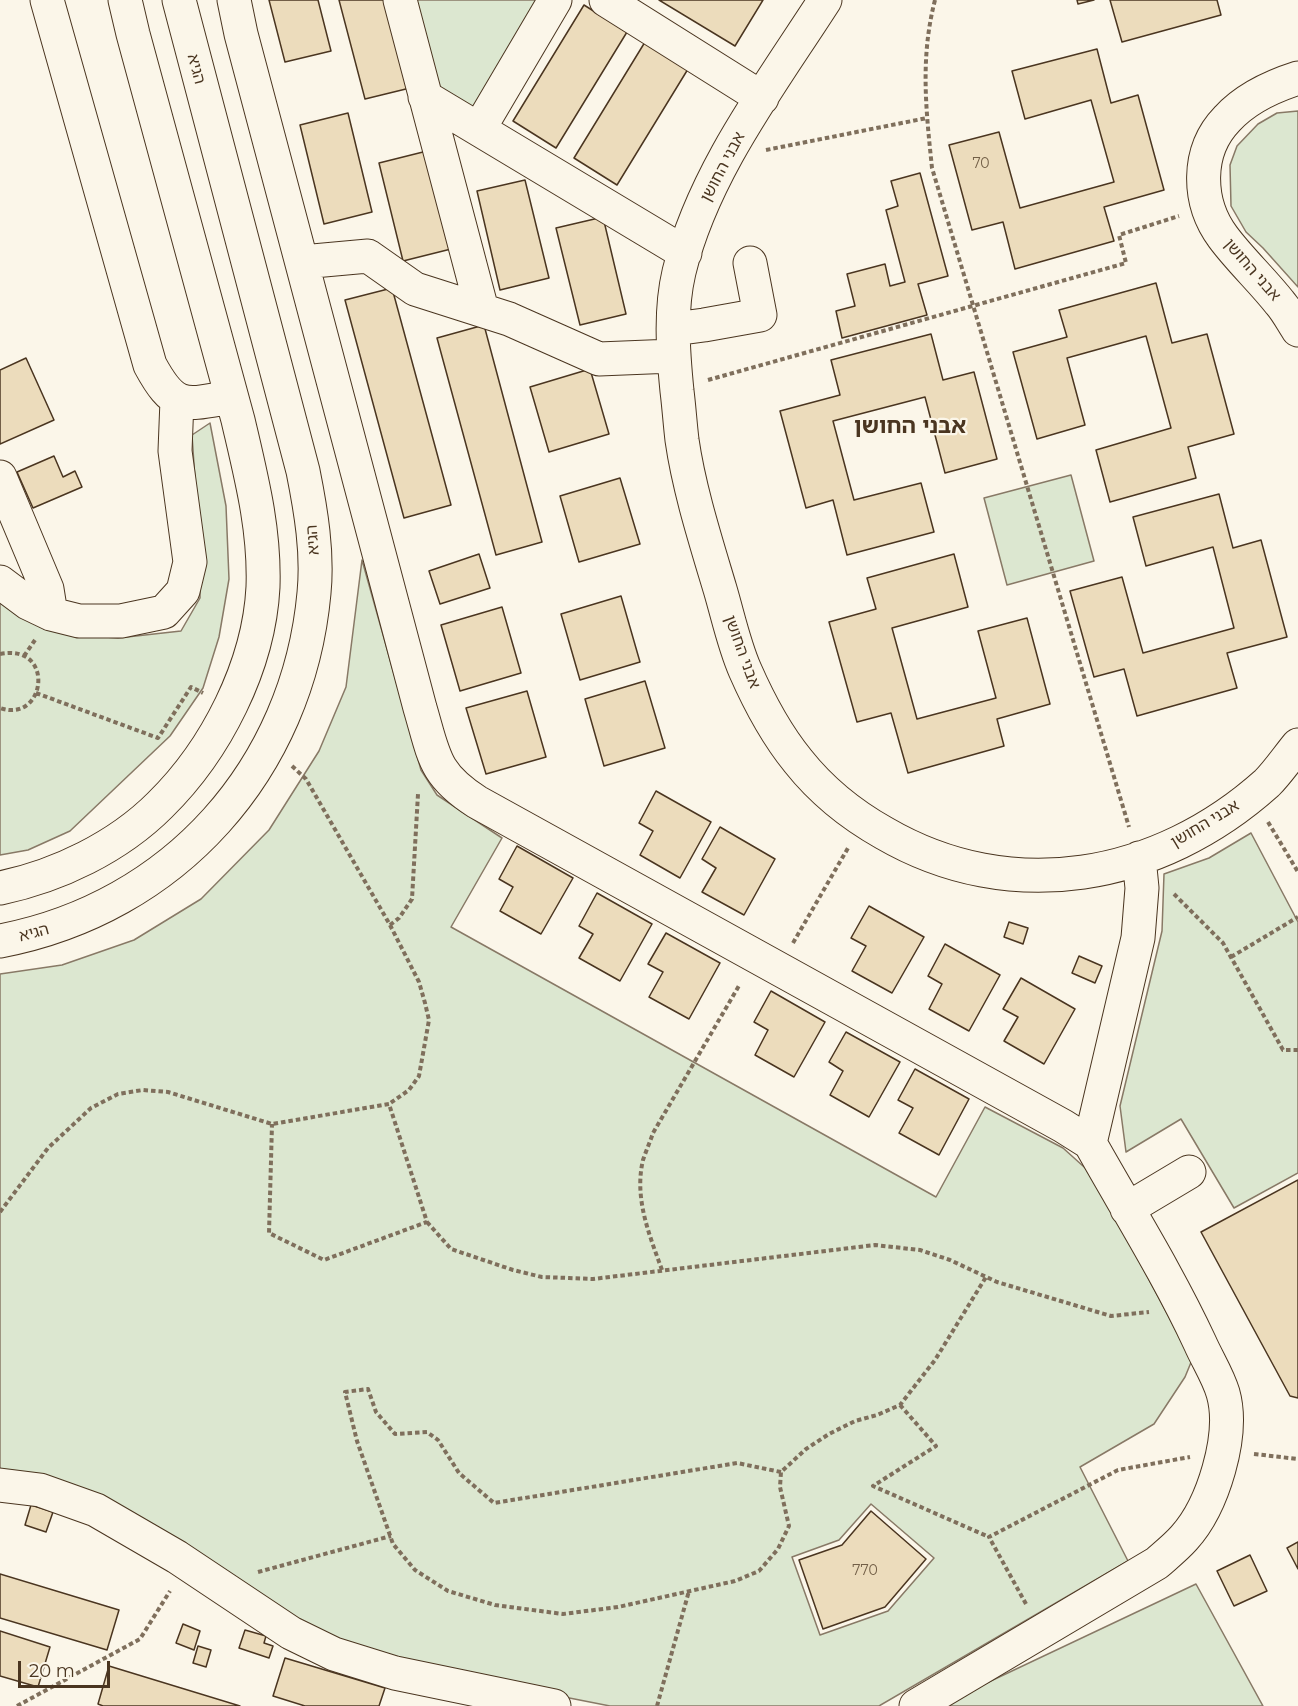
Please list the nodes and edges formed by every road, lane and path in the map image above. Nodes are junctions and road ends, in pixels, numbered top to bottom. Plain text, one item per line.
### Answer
1 (47, 0) edge
2 (125, 0) edge
3 (179, 0) edge
4 (234, 0) edge
5 (400, 0) edge
6 (555, 0) edge
7 (606, 0) edge
8 (825, 0) edge
9 (935, 0) edge
10 (1298, 78) edge
11 (425, 97) junction
12 (762, 98) junction
13 (927, 118) junction
14 (479, 129) junction
15 (726, 158) junction
16 (1208, 206) junction
17 (685, 253) junction
18 (302, 262) junction
19 (750, 263) dead end
20 (974, 306) junction
21 (482, 310) junction
22 (1298, 330) edge
23 (673, 342) junction
24 (677, 389) junction
25 (231, 397) junction
26 (177, 400) junction
27 (0, 477) edge
28 (0, 582) edge
29 (51, 614) junction
30 (0, 653) edge
31 (36, 693) junction
32 (229, 707) junction
33 (0, 708) edge
34 (268, 745) junction
35 (1298, 745) edge
36 (435, 759) junction
37 (1251, 794) junction
38 (863, 821) junction
39 (1138, 858) junction
40 (1298, 873) edge
41 (0, 888) edge
42 (1172, 892) dead end
43 (1298, 917) edge
44 (390, 925) junction
45 (0, 941) edge
46 (1231, 957) junction
47 (767, 962) junction
48 (1298, 1050) edge
49 (389, 1104) junction
50 (272, 1124) junction
51 (1090, 1143) junction
52 (1189, 1172) dead end
53 (1127, 1209) junction
54 (0, 1212) edge
55 (428, 1222) junction
56 (662, 1270) junction
57 (986, 1277) junction
58 (1184, 1309) junction
59 (900, 1405) junction
60 (1223, 1450) junction
61 (1298, 1458) edge
62 (781, 1472) junction
63 (0, 1485) edge
64 (391, 1536) junction
65 (989, 1537) junction
66 (187, 1563) junction
67 (225, 1589) junction
68 (690, 1591) junction
69 (1041, 1632) junction
70 (439, 1695) edge
71 (17, 1706) edge
72 (554, 1706) edge
73 (657, 1706) edge
74 (916, 1706) edge

1 - 26 street
2 - 25 street
3 - 34 street, הגיא
4 - 18 street
5 - 11 street
6 - 14 street
7 - 12 street
8 - 12 street, אבני החושן
9 - 13 path
10 - 16 street, אבני החושן
11 - 14 street
11 - 21 street
12 - 15 street, אבני החושן
13 - 15 path
13 - 20 path
14 - 17 street
15 - 17 street, אבני החושן
16 - 20 path
16 - 22 street, אבני החושן
17 - 23 street, אבני החושן
18 - 21 street
18 - 36 street
19 - 23 street
20 - 24 path
20 - 39 path
21 - 23 street
23 - 24 street, אבני החושן
24 - 38 street, אבני החושן
25 - 26 street
25 - 32 street
26 - 29 street
27 - 29 street
28 - 29 street
30 - 31 path
31 - 32 path
31 - 33 path
32 - 41 street
34 - 44 path
34 - 45 street, הגיא
35 - 37 street, אבני החושן
36 - 44 path
36 - 47 street
37 - 39 street, אבני החושן
37 - 40 path
38 - 39 street, אבני החושן
38 - 47 path
39 - 51 street
42 - 46 path
43 - 46 path
44 - 49 path
46 - 48 path
47 - 51 street
47 - 56 path
49 - 50 path
49 - 55 path
50 - 54 path
50 - 55 path
51 - 53 street
52 - 53 street
53 - 58 street
55 - 56 path
56 - 57 path
57 - 58 path
57 - 59 path
58 - 60 street
59 - 62 path
59 - 65 path
60 - 61 path
60 - 65 path
60 - 69 street
62 - 64 path
62 - 68 path
63 - 66 street
64 - 67 path
64 - 68 path
65 - 69 path
66 - 67 street
66 - 71 path
67 - 70 street
68 - 73 path
69 - 74 street
70 - 72 street

